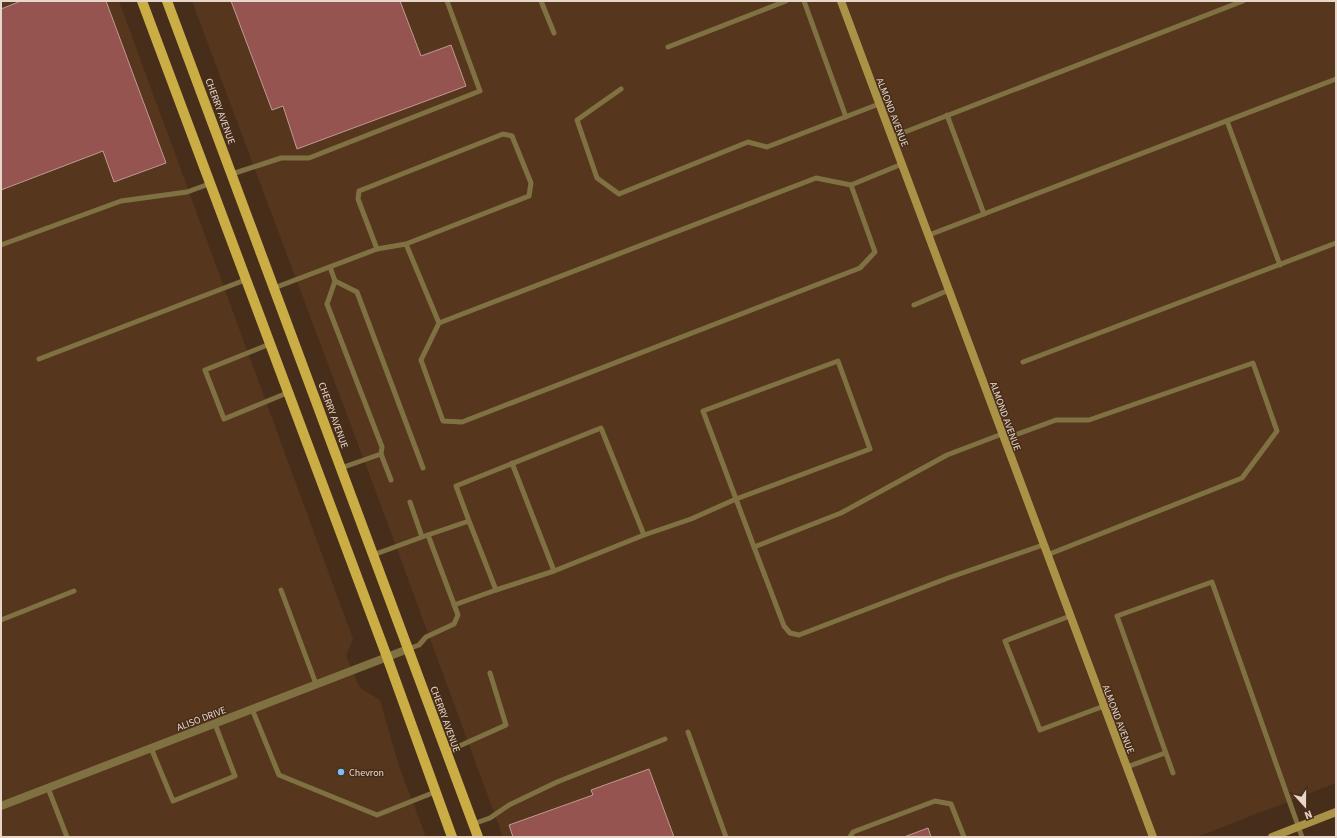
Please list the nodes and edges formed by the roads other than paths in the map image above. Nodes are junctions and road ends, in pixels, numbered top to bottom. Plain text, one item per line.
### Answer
1 (142, 1) edge
2 (167, 1) edge
3 (447, 1) edge
4 (541, 1) edge
5 (786, 1) edge
6 (804, 1) edge
7 (841, 1) edge
8 (1242, 1) edge
9 (554, 33) dead end
10 (668, 48) dead end
11 (1336, 79) edge
12 (621, 89) dead end
13 (879, 104) junction
14 (947, 115) junction
15 (846, 117) junction
16 (1227, 121) junction
17 (892, 137) junction
18 (902, 164) junction
19 (232, 174) junction
20 (209, 184) junction
21 (851, 185) junction
22 (984, 214) junction
23 (929, 235) junction
24 (406, 244) junction
25 (1336, 244) edge
26 (1, 245) edge
27 (377, 249) junction
28 (1280, 265) junction
29 (330, 267) junction
30 (245, 280) junction
31 (335, 281) junction
32 (274, 288) junction
33 (949, 290) junction
34 (914, 305) dead end
35 (439, 323) junction
36 (270, 344) junction
37 (39, 359) dead end
38 (1023, 362) dead end
39 (287, 393) junction
40 (1003, 437) junction
41 (381, 454) junction
42 (512, 463) junction
43 (341, 468) junction
44 (423, 468) dead end
45 (391, 480) dead end
46 (736, 499) junction
47 (410, 502) dead end
48 (469, 521) junction
49 (428, 535) junction
50 (644, 535) junction
51 (422, 537) junction
52 (1044, 545) junction
53 (754, 547) junction
54 (373, 555) junction
55 (1048, 556) junction
56 (554, 571) junction
57 (281, 590) dead end
58 (496, 590) junction
59 (74, 591) dead end
60 (454, 605) junction
61 (1070, 616) junction
62 (1, 620) edge
63 (408, 649) junction
64 (387, 657) junction
65 (490, 673) dead end
66 (316, 684) junction
67 (1104, 706) junction
68 (252, 709) junction
69 (215, 724) junction
70 (688, 732) dead end
71 (665, 739) dead end
72 (151, 748) junction
73 (446, 752) junction
74 (1165, 752) junction
75 (1127, 767) junction
76 (1172, 773) dead end
77 (48, 788) junction
78 (435, 792) junction
79 (1, 806) edge
80 (1336, 812) edge
81 (473, 824) junction
82 (1299, 827) junction
83 (67, 837) edge
84 (452, 837) edge
85 (478, 837) edge
86 (726, 837) edge
87 (850, 837) edge
88 (964, 837) edge
89 (1153, 837) edge
90 (1272, 837) edge
91 (1302, 837) edge

1 - 20 main road
2 - 19 main road, CHERRY AVENUE
3 - 19 lane
4 - 9 lane
5 - 10 lane
6 - 15 lane
7 - 13 street, ALMOND AVENUE
8 - 14 lane
11 - 16 lane
12 - 15 lane
13 - 15 lane
13 - 17 street, ALMOND AVENUE
14 - 17 lane
14 - 22 lane
16 - 22 lane
16 - 28 lane
17 - 18 street, ALMOND AVENUE
18 - 21 lane
18 - 23 street, ALMOND AVENUE
19 - 32 main road, CHERRY AVENUE
20 - 26 lane
20 - 30 main road
21 - 35 lane
21 - 35 lane
22 - 23 lane
23 - 33 street, ALMOND AVENUE
24 - 27 lane
24 - 27 lane
24 - 35 lane
25 - 28 lane
27 - 29 lane
28 - 38 lane
29 - 31 lane
29 - 32 lane
30 - 36 main road
30 - 37 lane
31 - 41 lane
31 - 44 lane
32 - 43 main road, CHERRY AVENUE
33 - 34 lane
33 - 40 street, ALMOND AVENUE
36 - 39 main road
36 - 39 lane
39 - 64 main road
40 - 52 street, ALMOND AVENUE
40 - 53 lane
40 - 55 lane
41 - 43 lane
41 - 45 lane
42 - 48 lane
42 - 50 lane
42 - 56 lane
43 - 54 main road, CHERRY AVENUE
46 - 46 lane
46 - 50 lane
46 - 53 lane
47 - 51 lane
48 - 49 lane
48 - 58 lane
49 - 51 lane
49 - 60 lane
50 - 56 lane
51 - 54 lane
52 - 53 lane
52 - 55 street, ALMOND AVENUE
54 - 63 main road, CHERRY AVENUE
55 - 61 street, ALMOND AVENUE
56 - 58 lane
57 - 66 lane
58 - 60 lane
59 - 62 lane
60 - 63 lane
61 - 67 street, ALMOND AVENUE
61 - 67 lane
63 - 64 street, ALISO DRIVE
63 - 73 main road, CHERRY AVENUE
64 - 66 street, ALISO DRIVE
64 - 78 main road
65 - 73 lane
66 - 68 street, ALISO DRIVE
67 - 75 street, ALMOND AVENUE
68 - 69 street, ALISO DRIVE
68 - 78 lane
69 - 72 street, ALISO DRIVE
69 - 72 lane
70 - 86 lane
71 - 81 lane
72 - 77 street, ALISO DRIVE
73 - 81 main road, CHERRY AVENUE
74 - 75 lane
74 - 76 lane
74 - 82 lane
75 - 89 street, ALMOND AVENUE
77 - 79 street, ALISO DRIVE
77 - 83 lane
78 - 84 main road
80 - 82 street
81 - 85 main road, CHERRY AVENUE
82 - 90 street
82 - 91 lane
87 - 88 lane

